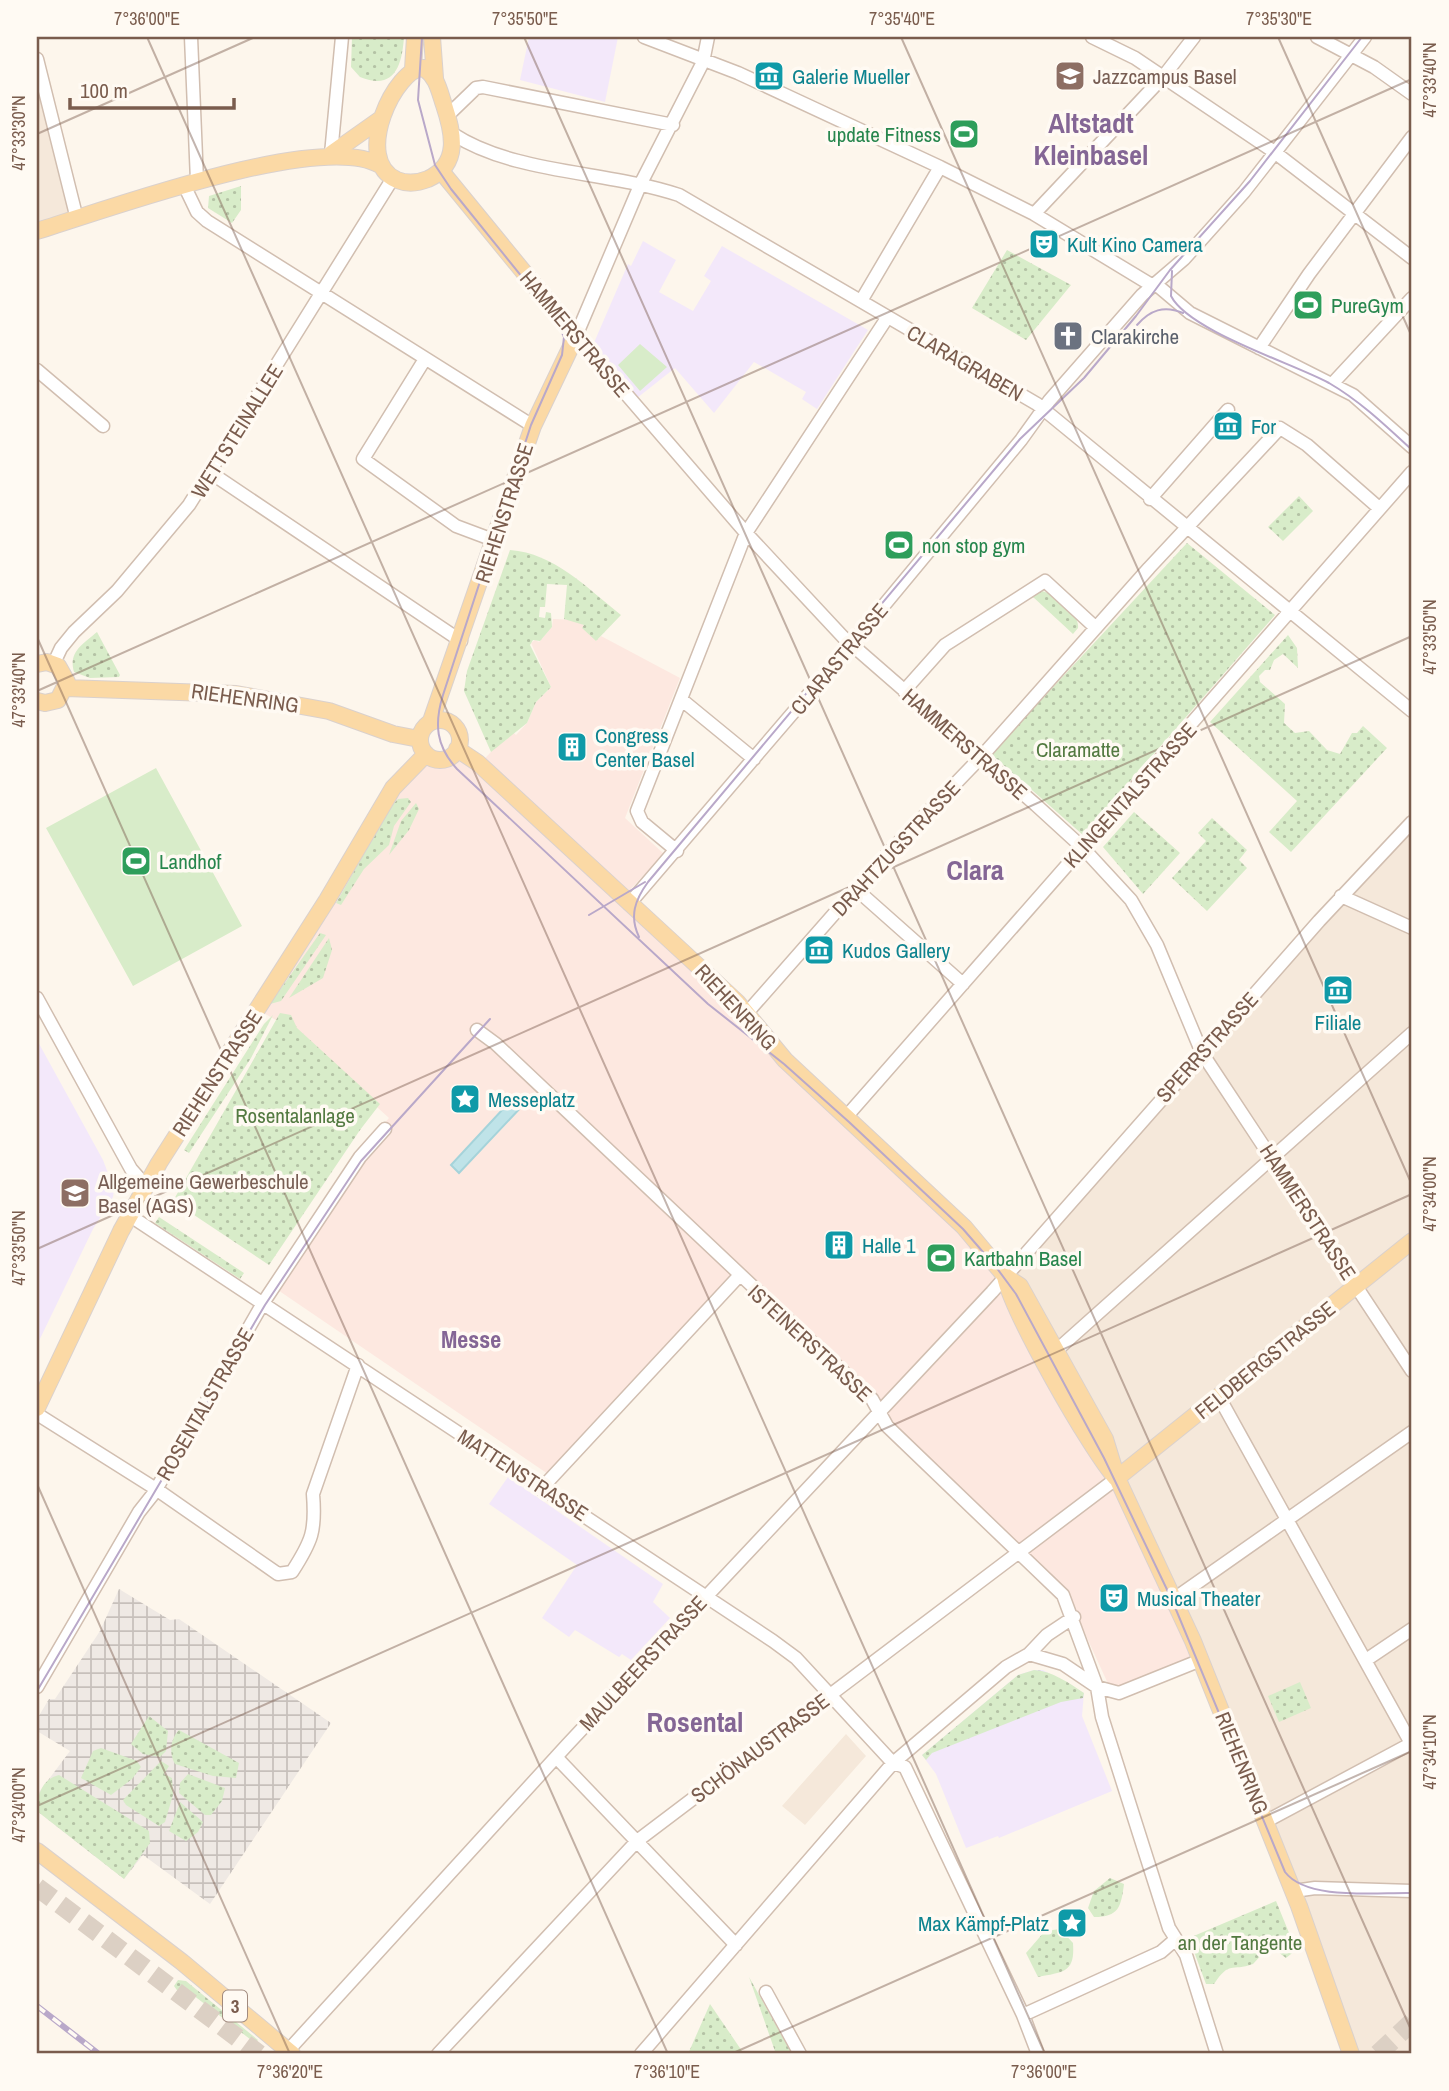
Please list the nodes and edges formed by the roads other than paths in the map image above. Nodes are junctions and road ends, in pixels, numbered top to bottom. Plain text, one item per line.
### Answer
1 (191, 37) edge
2 (342, 37) edge
3 (415, 37) edge
4 (432, 37) edge
5 (644, 37) edge
6 (708, 37) edge
7 (1092, 37) edge
8 (1194, 37) edge
9 (1317, 37) edge
10 (1365, 37) edge
11 (1353, 55) junction
12 (37, 60) edge
13 (703, 62) junction
14 (413, 69) junction
15 (1163, 77) junction
16 (435, 78) junction
17 (1412, 94) edge
18 (447, 116) junction
19 (382, 118) junction
20 (673, 125) junction
21 (453, 134) junction
22 (1412, 137) edge
23 (1275, 153) junction
24 (331, 155) junction
25 (380, 165) junction
26 (940, 167) junction
27 (441, 171) junction
28 (393, 178) junction
29 (190, 183) junction
30 (641, 184) junction
31 (1357, 213) junction
32 (1034, 214) junction
33 (77, 219) junction
34 (37, 231) edge
35 (1412, 258) edge
36 (1153, 286) junction
37 (323, 294) junction
38 (1412, 298) edge
39 (860, 301) junction
40 (887, 318) junction
41 (576, 337) junction
42 (1259, 348) junction
43 (425, 359) junction
44 (37, 370) edge
45 (1333, 383) junction
46 (1043, 409) junction
47 (1228, 410) dead end
48 (103, 426) dead end
49 (533, 426) junction
50 (1412, 447) edge
51 (1412, 472) edge
52 (211, 473) junction
53 (1150, 499) junction
54 (1379, 508) junction
55 (1187, 528) junction
56 (746, 533) junction
57 (496, 541) junction
58 (1289, 611) junction
59 (1096, 628) junction
60 (461, 641) junction
61 (851, 645) junction
62 (54, 663) junction
63 (37, 664) edge
64 (66, 688) junction
65 (904, 691) junction
66 (442, 692) junction
67 (682, 700) junction
68 (37, 701) edge
69 (1412, 711) edge
70 (431, 721) junction
71 (456, 729) junction
72 (422, 747) junction
73 (457, 749) junction
74 (982, 756) junction
75 (754, 759) junction
76 (1412, 822) edge
77 (1083, 848) junction
78 (677, 851) junction
79 (857, 890) junction
80 (1341, 897) junction
81 (629, 904) junction
82 (1412, 928) edge
83 (963, 984) junction
84 (37, 998) edge
85 (746, 1014) junction
86 (41, 1018) edge
87 (477, 1030) dead end
88 (1408, 1037) edge
89 (1202, 1053) junction
90 (1412, 1053) edge
91 (846, 1117) junction
92 (385, 1129) dead end
93 (1273, 1158) junction
94 (146, 1186) junction
95 (130, 1215) junction
96 (1412, 1241) edge
97 (739, 1276) junction
98 (1005, 1276) junction
99 (1357, 1286) junction
100 (263, 1303) junction
101 (1058, 1349) junction
102 (358, 1365) junction
103 (1412, 1371) edge
104 (1219, 1397) junction
105 (37, 1408) edge
106 (880, 1412) junction
107 (37, 1414) edge
108 (1412, 1432) edge
109 (1117, 1478) junction
110 (156, 1489) junction
111 (541, 1489) junction
112 (1288, 1518) junction
113 (1019, 1549) junction
114 (706, 1596) junction
115 (1174, 1599) junction
116 (1074, 1617) junction
117 (1412, 1629) edge
118 (1029, 1654) junction
119 (1201, 1660) junction
120 (1366, 1660) junction
121 (37, 1687) edge
122 (1097, 1687) junction
123 (829, 1696) junction
124 (1412, 1744) edge
125 (556, 1757) junction
126 (893, 1763) junction
127 (1265, 1822) junction
128 (637, 1841) junction
129 (37, 1851) edge
130 (1294, 1891) junction
131 (1412, 1891) edge
132 (1176, 1939) junction
133 (736, 1945) junction
134 (766, 1992) dead end
135 (1023, 2015) junction
136 (292, 2053) edge
137 (438, 2054) edge
138 (641, 2054) edge
139 (800, 2054) edge
140 (1038, 2054) edge
141 (1217, 2054) edge
142 (1351, 2054) edge

1 - 29 street
2 - 24 street
3 - 14 main road
4 - 16 main road
5 - 13 street
6 - 13 street
7 - 15 street
8 - 15 street
9 - 11 street
10 - 11 street, CLARASTRASSE
11 - 17 street
11 - 23 street, CLARASTRASSE
12 - 33 street
13 - 20 street
13 - 26 street
14 - 16 main road
14 - 19 main road
15 - 23 street
15 - 32 street
16 - 18 main road
18 - 20 street
18 - 21 main road
19 - 24 main road
19 - 25 main road
20 - 30 street
21 - 27 main road
21 - 30 street, CLARAGRABEN
22 - 31 street
23 - 31 street
23 - 36 street, CLARASTRASSE
24 - 25 main road
24 - 29 main road
25 - 28 main road
26 - 32 street
26 - 39 street
27 - 28 main road
27 - 41 main road, HAMMERSTRASSE
28 - 37 street, WETTSTEINALLEE
29 - 33 main road
29 - 37 street
30 - 39 street, CLARAGRABEN
30 - 41 street
31 - 35 street
31 - 42 street
32 - 36 street
33 - 34 main road
36 - 42 street
36 - 46 street, CLARASTRASSE
37 - 43 street
37 - 52 street, WETTSTEINALLEE
38 - 45 street
39 - 40 street, CLARAGRABEN
40 - 46 street, CLARAGRABEN
40 - 56 street
41 - 49 main road, RIEHENSTRASSE
41 - 56 street, HAMMERSTRASSE
42 - 45 street
43 - 49 street
43 - 57 street
44 - 48 street
45 - 50 street
46 - 53 street, CLARAGRABEN
46 - 61 street, CLARASTRASSE
47 - 53 street
49 - 57 main road, RIEHENSTRASSE
51 - 54 street, KLINGENTALSTRASSE
52 - 60 street
52 - 62 street, WETTSTEINALLEE
53 - 55 street, CLARAGRABEN
54 - 55 street, DRAHTZUGSTRASSE
54 - 58 street, KLINGENTALSTRASSE
55 - 58 street, CLARAGRABEN
55 - 59 street, DRAHTZUGSTRASSE
56 - 61 street, HAMMERSTRASSE
56 - 67 street
57 - 60 main road, RIEHENSTRASSE
58 - 69 street, CLARAGRABEN
58 - 77 street, KLINGENTALSTRASSE
59 - 65 street
59 - 74 street, DRAHTZUGSTRASSE
60 - 66 main road, RIEHENSTRASSE
61 - 65 street, HAMMERSTRASSE
61 - 75 street, CLARASTRASSE
62 - 63 main road
62 - 64 main road
64 - 68 main road
64 - 72 main road, RIEHENRING
65 - 74 street, HAMMERSTRASSE
66 - 70 main road, RIEHENSTRASSE
66 - 71 main road
67 - 75 street
67 - 78 street
70 - 71 main road
70 - 72 main road
71 - 73 main road
72 - 73 main road, RIEHENRING
72 - 94 main road, RIEHENSTRASSE
73 - 81 main road, RIEHENRING
74 - 77 street, HAMMERSTRASSE
74 - 79 street, DRAHTZUGSTRASSE
75 - 78 street, CLARASTRASSE
76 - 80 street, SPERRSTRASSE
77 - 83 street, KLINGENTALSTRASSE
77 - 89 street, HAMMERSTRASSE
78 - 81 street, CLARASTRASSE
79 - 83 street
79 - 85 street, DRAHTZUGSTRASSE
80 - 82 street
80 - 89 street, SPERRSTRASSE
81 - 85 main road, RIEHENRING
83 - 91 street, KLINGENTALSTRASSE
84 - 86 street
85 - 91 main road, RIEHENRING
86 - 94 street
87 - 97 street, ISTEINERSTRASSE
88 - 90 street
88 - 93 street
89 - 93 street, HAMMERSTRASSE
89 - 98 street, SPERRSTRASSE
91 - 98 main road, RIEHENRING
92 - 100 street, ROSENTALSTRASSE
93 - 99 street, HAMMERSTRASSE
93 - 101 street
94 - 95 main road, RIEHENSTRASSE
95 - 100 street, MATTENSTRASSE
95 - 105 main road, RIEHENSTRASSE
96 - 99 main road, FELDBERGSTRASSE
97 - 106 street, ISTEINERSTRASSE
97 - 111 street
98 - 101 main road, RIEHENRING
98 - 106 street, MAULBEERSTRASSE
98 - 109 main road, RIEHENRING
99 - 103 street, HAMMERSTRASSE
99 - 104 main road, FELDBERGSTRASSE
100 - 102 street, MATTENSTRASSE
100 - 110 street, ROSENTALSTRASSE
101 - 109 main road, RIEHENRING
102 - 110 street
102 - 111 street, MATTENSTRASSE
104 - 109 main road, FELDBERGSTRASSE
104 - 112 street
106 - 113 street, ISTEINERSTRASSE
106 - 114 street, MAULBEERSTRASSE
107 - 110 street
108 - 112 street
109 - 113 street, SCHÖNAUSTRASSE
109 - 115 main road, RIEHENRING
110 - 121 street, ROSENTALSTRASSE
111 - 114 street, MATTENSTRASSE
112 - 115 street
112 - 120 street
113 - 116 street, ISTEINERSTRASSE
113 - 123 street, SCHÖNAUSTRASSE
114 - 123 street, MATTENSTRASSE
114 - 125 street, MAULBEERSTRASSE
115 - 119 main road, RIEHENRING
116 - 118 street
116 - 122 street, ISTEINERSTRASSE
117 - 120 street
118 - 122 street
118 - 126 street
119 - 122 street
119 - 127 main road, RIEHENRING
120 - 124 street
122 - 132 street, ISTEINERSTRASSE
123 - 126 street, MATTENSTRASSE
123 - 128 street, SCHÖNAUSTRASSE
124 - 127 street
125 - 128 street
125 - 136 street, MAULBEERSTRASSE
126 - 133 street
126 - 135 street, MATTENSTRASSE
127 - 130 main road, RIEHENRING
128 - 133 street
128 - 137 street, SCHÖNAUSTRASSE
129 - 136 main road, 3
130 - 131 street
130 - 142 main road, RIEHENRING
132 - 135 street
132 - 141 street, ISTEINERSTRASSE
133 - 138 street
134 - 139 street
135 - 140 street, MATTENSTRASSE

